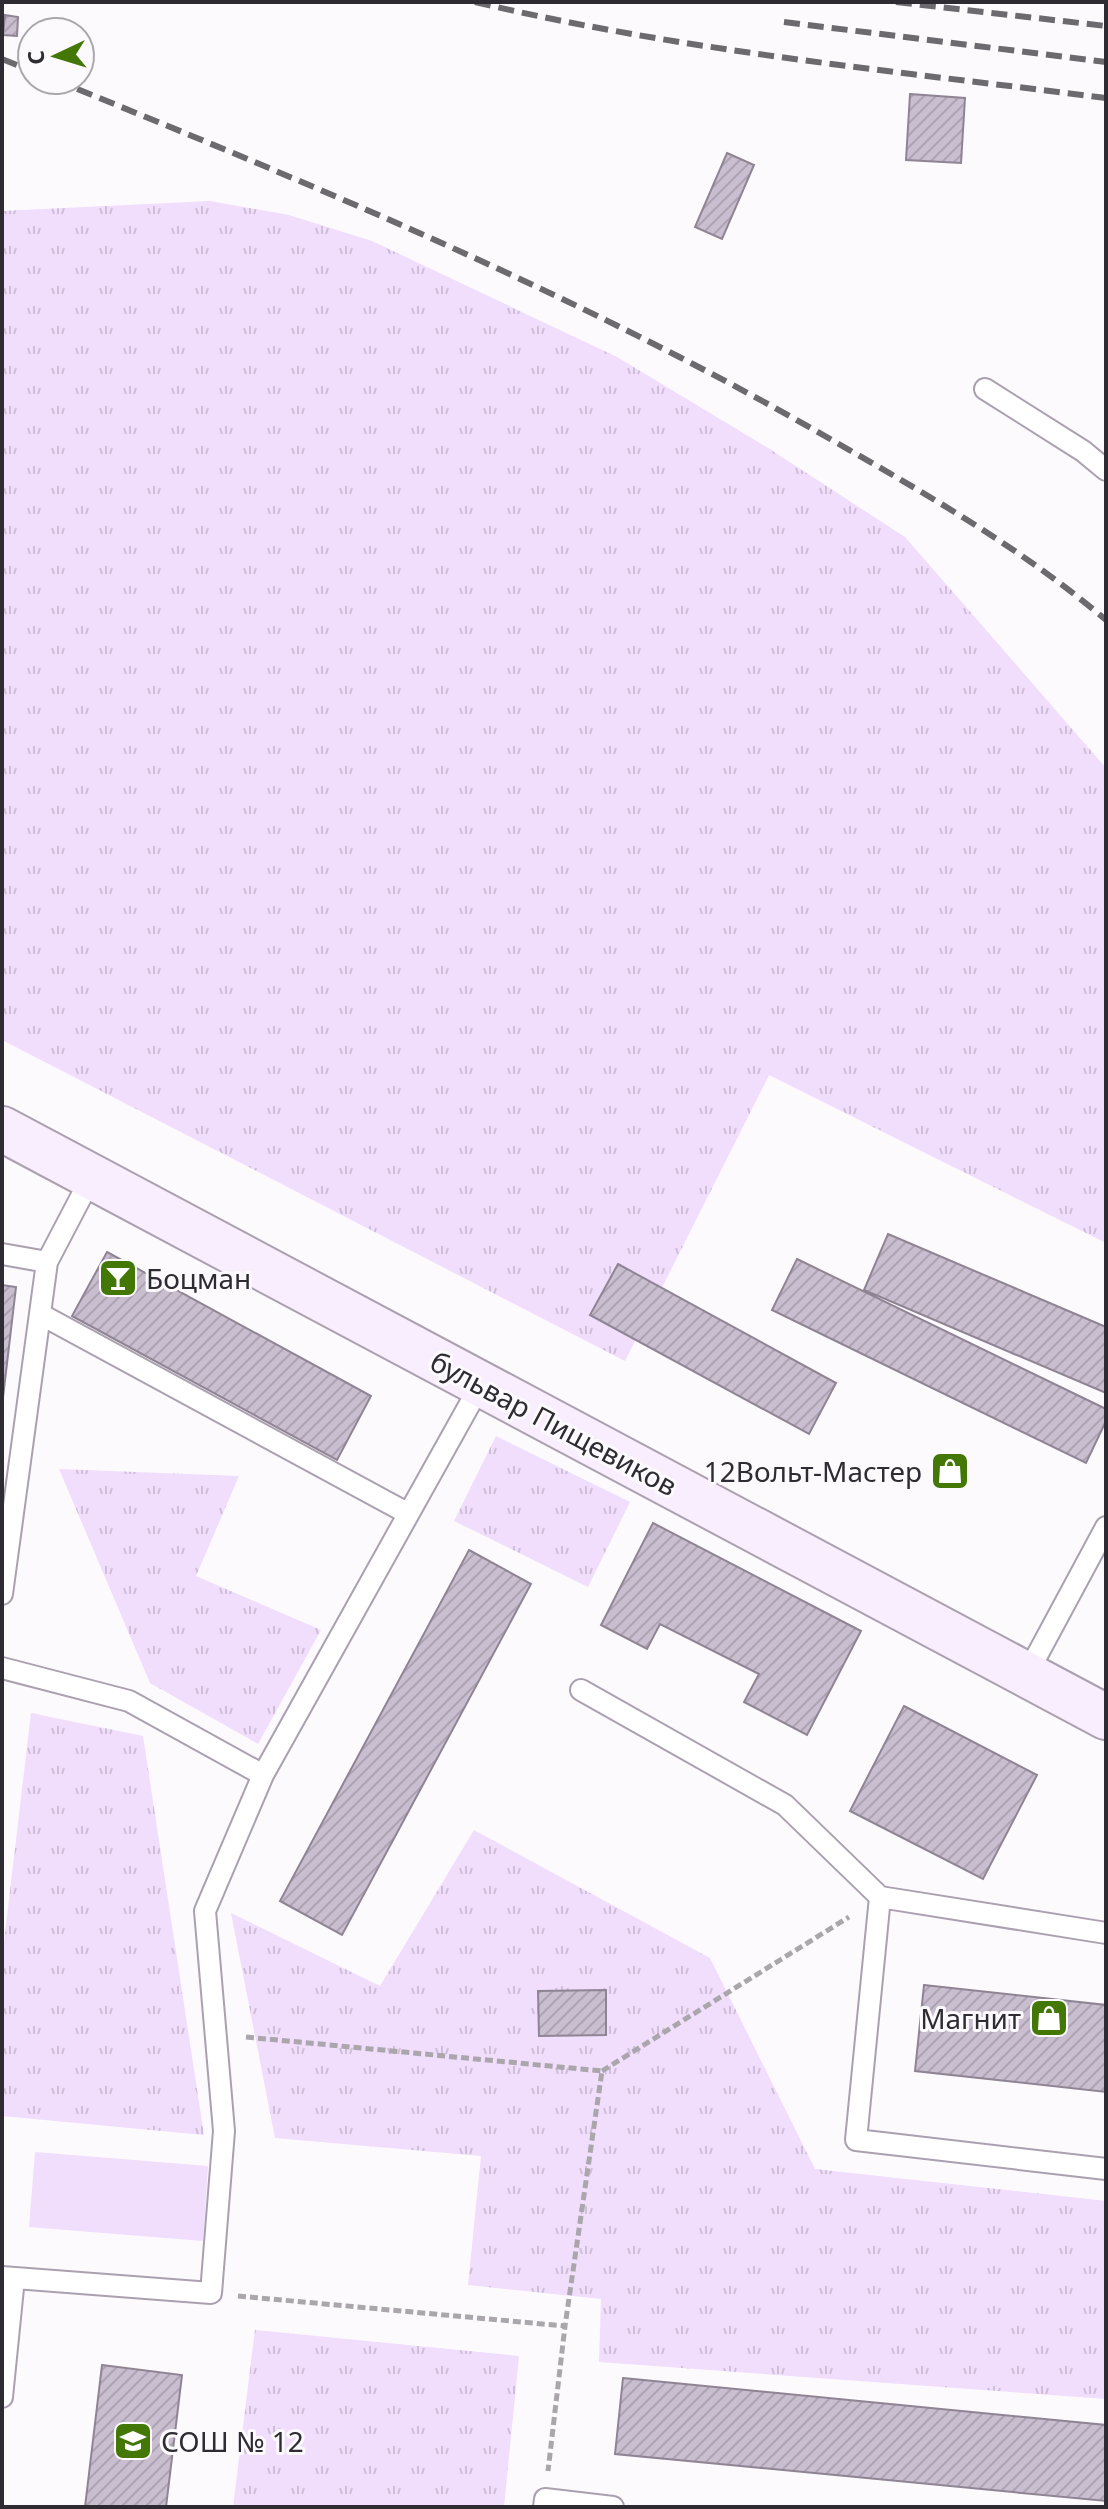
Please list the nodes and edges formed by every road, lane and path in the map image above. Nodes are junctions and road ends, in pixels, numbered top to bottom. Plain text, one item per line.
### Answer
1 (985, 389) dead end
2 (1106, 470) edge
3 (2, 1129) edge
4 (92, 1176) junction
5 (2, 1254) edge
6 (47, 1262) junction
7 (40, 1314) junction
8 (481, 1384) junction
9 (407, 1513) junction
10 (1106, 1527) edge
11 (2, 1594) edge
12 (2, 1668) edge
13 (1027, 1674) junction
14 (581, 1690) dead end
15 (1106, 1717) edge
16 (263, 1775) junction
17 (880, 1897) junction
18 (1106, 1933) edge
19 (215, 2034) junction
20 (602, 2071) junction
21 (1106, 2169) edge
22 (8, 2278) edge
23 (211, 2293) junction
24 (565, 2326) junction
25 (2, 2397) edge
26 (544, 2503) edge
27 (613, 2507) edge

1 - 2 lane
3 - 4 main road, бульвар Пищевиков
4 - 6 lane
4 - 8 main road, бульвар Пищевиков
5 - 6 lane
6 - 7 lane
7 - 9 lane
7 - 11 lane
8 - 9 lane
8 - 13 main road, бульвар Пищевиков
9 - 16 lane
10 - 13 lane
12 - 16 lane
13 - 15 main road, бульвар Пищевиков
14 - 17 lane
16 - 19 lane
17 - 18 lane
17 - 20 path
17 - 21 lane
19 - 20 path
19 - 23 lane
20 - 24 path
22 - 23 lane
22 - 25 lane
23 - 24 path
24 - 26 path
26 - 27 lane

